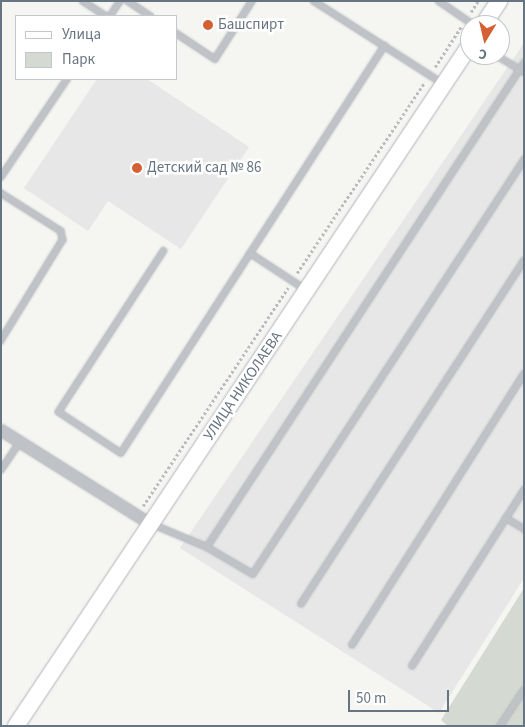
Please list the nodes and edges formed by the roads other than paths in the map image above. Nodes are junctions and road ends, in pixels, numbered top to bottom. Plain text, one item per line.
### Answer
1 (83, 1) edge
2 (120, 1) edge
3 (128, 1) edge
4 (252, 1) edge
5 (314, 1) edge
6 (439, 1) edge
7 (499, 1) edge
8 (106, 15) edge
9 (109, 15) edge
10 (149, 15) edge
11 (490, 15) edge
12 (460, 16) edge
13 (178, 34) edge
14 (384, 46) junction
15 (460, 60) edge
16 (524, 63) edge
17 (510, 64) edge
18 (522, 71) edge
19 (67, 80) edge
20 (444, 84) junction
21 (524, 160) edge
22 (1, 177) edge
23 (1, 193) edge
24 (164, 251) dead end
25 (250, 253) junction
26 (524, 261) edge
27 (307, 290) junction
28 (1, 341) edge
29 (524, 374) edge
30 (1, 430) edge
31 (20, 442) junction
32 (1, 470) edge
33 (524, 490) edge
34 (506, 518) junction
35 (151, 524) junction
36 (524, 529) edge
37 (207, 547) junction
38 (301, 604) dead end
39 (352, 645) dead end
40 (412, 666) dead end
41 (524, 690) edge
42 (16, 726) edge
43 (500, 726) edge

1 - 8 lane
2 - 9 lane
3 - 10 lane
4 - 13 lane
5 - 14 lane
6 - 12 lane
7 - 11 main road
14 - 20 lane
14 - 25 lane
15 - 20 main road, УЛИЦА НИКОЛАЕВА
16 - 18 lane
17 - 18 lane
18 - 37 lane
19 - 22 lane
20 - 27 main road, УЛИЦА НИКОЛАЕВА
21 - 37 lane
23 - 28 lane
24 - 25 lane
25 - 27 lane
26 - 38 lane
27 - 35 main road, УЛИЦА НИКОЛАЕВА
29 - 39 lane
30 - 31 street
31 - 32 lane
31 - 35 street
33 - 34 lane
34 - 36 lane
34 - 40 lane
35 - 37 lane
35 - 42 main road, УЛИЦА НИКОЛАЕВА
41 - 43 lane

